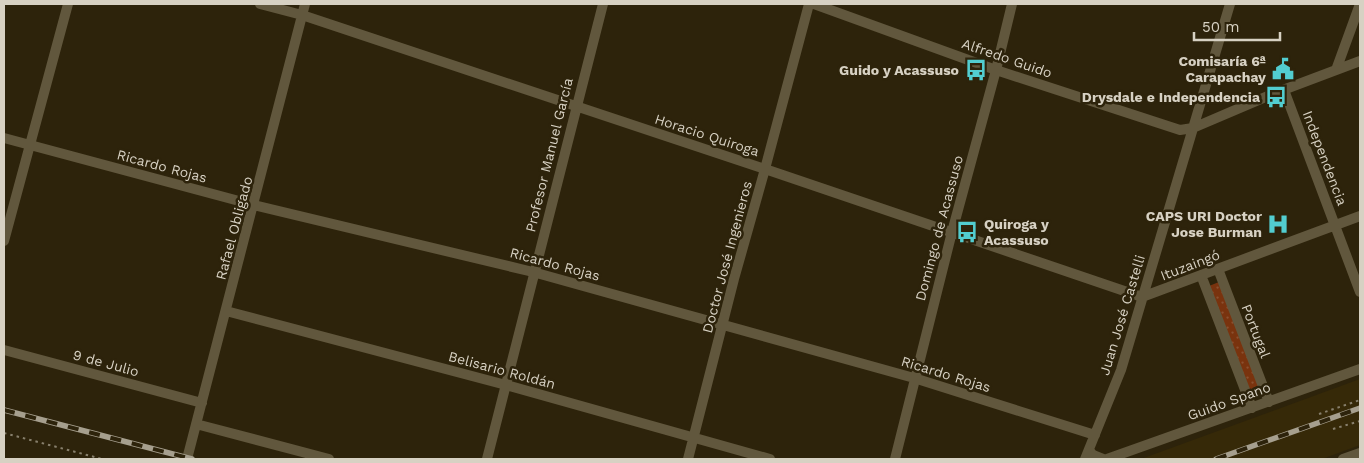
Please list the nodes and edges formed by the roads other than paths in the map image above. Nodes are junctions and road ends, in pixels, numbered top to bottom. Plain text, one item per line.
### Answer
1 (68, 4) edge
2 (260, 4) edge
3 (305, 4) edge
4 (603, 4) edge
5 (809, 4) edge
6 (814, 4) edge
7 (1012, 4) edge
8 (1230, 4) edge
9 (1360, 4) edge
10 (302, 15) junction
11 (1360, 61) edge
12 (996, 70) junction
13 (1336, 70) junction
14 (1284, 90) junction
15 (576, 106) junction
16 (1193, 128) junction
17 (4, 138) edge
18 (30, 145) junction
19 (765, 169) junction
20 (254, 204) junction
21 (1360, 216) edge
22 (1335, 225) junction
23 (952, 232) junction
24 (4, 241) edge
25 (1218, 269) junction
26 (533, 272) junction
27 (1201, 275) junction
28 (1360, 292) edge
29 (1142, 297) junction
30 (226, 311) junction
31 (723, 324) junction
32 (4, 350) edge
33 (1360, 369) edge
34 (914, 378) junction
35 (506, 385) junction
36 (1269, 402) junction
37 (202, 403) junction
38 (1252, 408) junction
39 (196, 424) junction
40 (1095, 435) junction
41 (694, 438) junction
42 (1360, 454) edge
43 (1087, 455) edge
44 (187, 459) edge
45 (329, 459) edge
46 (487, 459) edge
47 (688, 459) edge
48 (770, 459) edge
49 (895, 459) edge
50 (1103, 459) edge
51 (1107, 459) edge
52 (1344, 459) edge

1 - 18 street
2 - 10 street, Horacio Quiroga
3 - 10 street, Rafael Obligado
4 - 15 street, Profesor Manuel García
5 - 19 street, Doctor José Ingenieros
6 - 12 street, Alfredo Guido
7 - 12 street, Domingo de Acassuso
8 - 16 street, Juan José Castelli
9 - 13 street
10 - 15 street, Horacio Quiroga
10 - 20 street, Rafael Obligado
11 - 13 street
12 - 16 street, Alfredo Guido
12 - 23 street, Domingo de Acassuso
13 - 14 street
14 - 16 street
14 - 22 street, Independencia
15 - 19 street, Horacio Quiroga
15 - 26 street, Profesor Manuel García
16 - 29 street, Juan José Castelli
17 - 18 street, Ricardo Rojas
18 - 20 street, Ricardo Rojas
18 - 24 street
19 - 23 street, Horacio Quiroga
19 - 31 street, Doctor José Ingenieros
20 - 26 street, Ricardo Rojas
20 - 30 street, Rafael Obligado
21 - 22 street, Ituzaingó
22 - 25 street, Ituzaingó
22 - 28 street, Independencia
23 - 29 street, Horacio Quiroga
23 - 34 street, Domingo de Acassuso
25 - 27 street, Ituzaingó
25 - 36 street, Portugal
26 - 31 street, Ricardo Rojas
26 - 35 street, Profesor Manuel García
27 - 29 street, Ituzaingó
27 - 38 street
29 - 40 street, Juan José Castelli
30 - 35 street, Belisario Roldán
30 - 37 street, Rafael Obligado
31 - 34 street, Ricardo Rojas
31 - 41 street, Doctor José Ingenieros
32 - 37 street, 9 de Julio
33 - 36 street, Guido Spano
34 - 40 street, Ricardo Rojas
34 - 49 street, Domingo de Acassuso
35 - 41 street, Belisario Roldán
35 - 46 street, Profesor Manuel García
36 - 38 street, Guido Spano
37 - 39 street, Rafael Obligado
38 - 51 street, Guido Spano
39 - 44 street, Rafael Obligado
39 - 45 street
40 - 43 street, Juan José Castelli
41 - 47 street, Doctor José Ingenieros
41 - 48 street, Belisario Roldán
42 - 52 street
43 - 50 street

